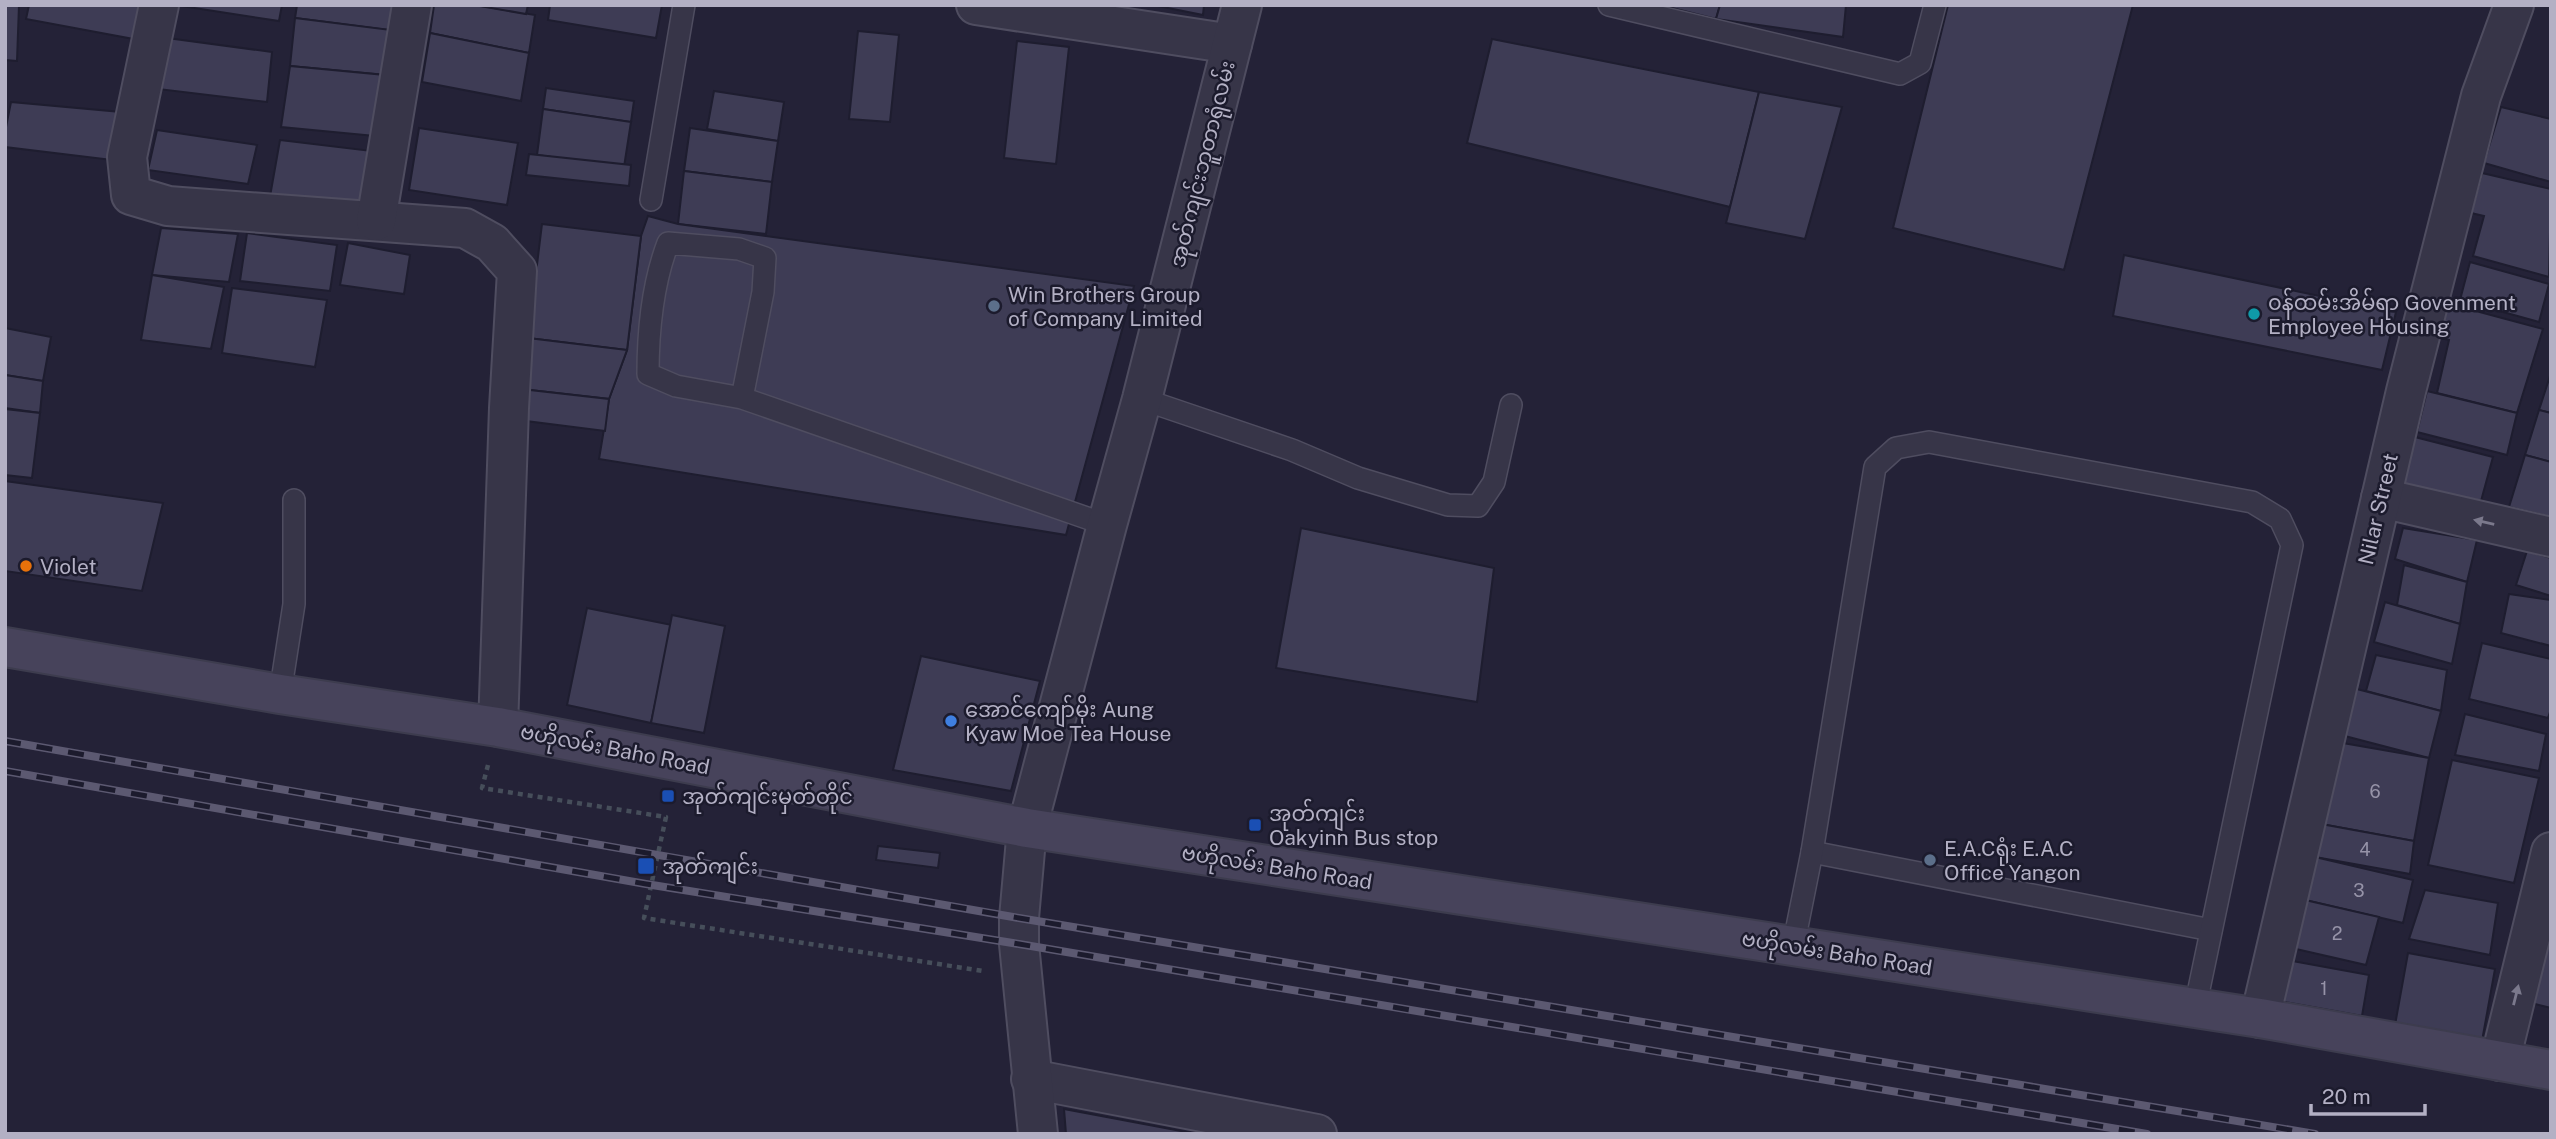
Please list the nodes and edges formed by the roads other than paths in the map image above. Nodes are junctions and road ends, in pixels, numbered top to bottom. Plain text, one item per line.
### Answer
1 (159, 5) edge
2 (411, 5) edge
3 (684, 5) edge
4 (976, 5) edge
5 (1242, 5) edge
6 (1609, 5) edge
7 (1935, 5) edge
8 (2514, 5) edge
9 (1232, 44) junction
10 (651, 200) dead end
11 (376, 221) junction
12 (742, 398) junction
13 (1142, 399) junction
14 (1511, 405) dead end
15 (2381, 498) junction
16 (293, 500) dead end
17 (1107, 525) junction
18 (2551, 537) edge
19 (5, 647) edge
20 (280, 694) junction
21 (498, 727) junction
22 (1027, 828) junction
23 (1812, 852) junction
24 (2551, 852) edge
25 (2211, 930) junction
26 (1793, 947) junction
27 (2195, 1008) junction
28 (2260, 1018) junction
29 (2500, 1061) junction
30 (2551, 1070) edge
31 (1031, 1079) junction
32 (1299, 1132) edge
33 (1038, 1134) edge

1 - 11 street
2 - 11 street
3 - 10 lane
4 - 9 street
5 - 9 street, အုတ်ကျင်းဘူတာရုံလမ်း
6 - 7 lane
8 - 15 street, Nilar Street
9 - 13 street, အုတ်ကျင်းဘူတာရုံလမ်း
11 - 21 street
12 - 12 lane
12 - 17 lane
13 - 14 lane
13 - 17 street, အုတ်ကျင်းဘူတာရုံလမ်း
18 -> 15 street
15 - 28 street, Nilar Street
16 - 20 lane
17 - 22 street, အုတ်ကျင်းဘူတာရုံလမ်း
19 - 20 main road, ဗဟိုလမ်း Baho Road
20 - 21 main road, ဗဟိုလမ်း Baho Road
21 - 22 main road, ဗဟိုလမ်း Baho Road
22 - 26 main road, ဗဟိုလမ်း Baho Road
22 - 31 street, အုတ်ကျင်းဘူတာရုံလမ်း
23 - 25 lane
23 - 25 lane
23 - 26 lane
29 -> 24 street
25 - 27 lane
26 - 27 main road, ဗဟိုလမ်း Baho Road
27 - 28 main road, ဗဟိုလမ်း Baho Road
28 - 29 main road, ဗဟိုလမ်း Baho Road
29 - 30 main road, ဗဟိုလမ်း Baho Road
31 - 32 street
31 - 33 street, အုတ်ကျင်းဘူတာရုံလမ်း

